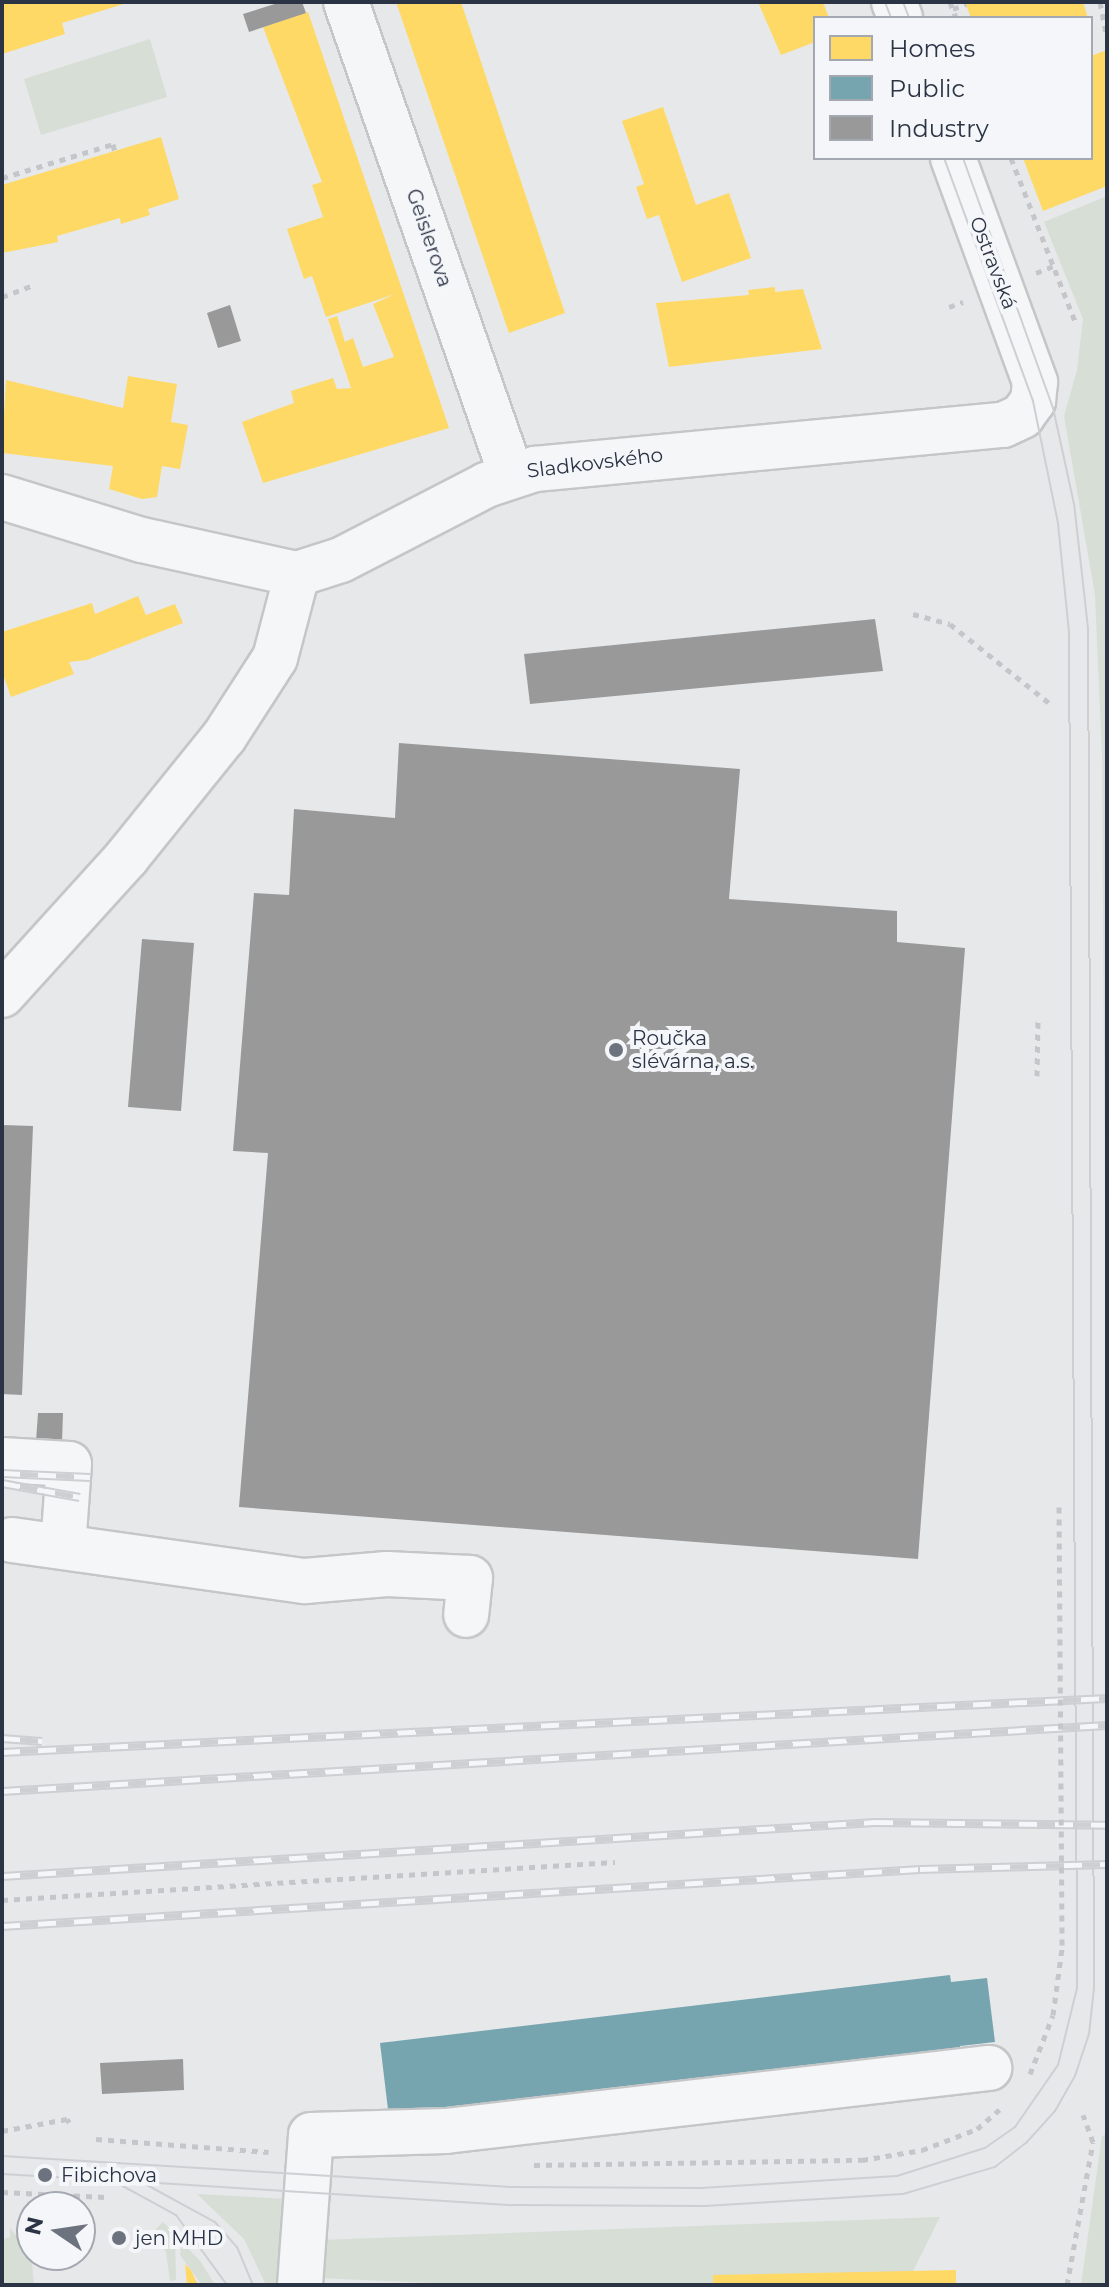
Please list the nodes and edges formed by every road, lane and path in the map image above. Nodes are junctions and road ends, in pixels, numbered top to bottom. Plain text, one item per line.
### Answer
1 (346, 2) edge
2 (1100, 2) edge
3 (966, 4) dead end
4 (952, 6) edge
5 (1106, 33) edge
6 (115, 153) dead end
7 (954, 160) edge
8 (1012, 160) edge
9 (22, 172) junction
10 (2, 178) edge
11 (24, 180) dead end
12 (34, 285) dead end
13 (2, 297) edge
14 (1075, 321) dead end
15 (1032, 369) joint
16 (511, 474) junction
17 (2, 497) edge
18 (297, 574) junction
19 (913, 614) dead end
20 (1052, 705) dead end
21 (2, 995) edge
22 (1038, 1017) dead end
23 (1037, 1076) dead end
24 (2, 1460) edge
25 (1059, 1507) dead end
26 (12, 1540) dead end
27 (63, 1547) junction
28 (466, 1615) dead end
29 (615, 1862) dead end
30 (2, 1900) edge
31 (989, 2068) dead end
32 (1034, 2069) dead end
33 (1083, 2115) dead end
34 (69, 2122) dead end
35 (2, 2131) edge
36 (96, 2139) dead end
37 (104, 2142) dead end
38 (2, 2192) edge
39 (106, 2197) dead end
40 (300, 2285) edge
41 (1067, 2285) edge

1 - 16 street, Geislerova
2 - 5 path
3 - 4 path
6 - 9 path
7 - 15 street, Ostravská
8 - 14 path
9 - 10 path
9 - 11 path
12 - 13 path
15 - 16 street, Sladkovského
16 - 18 street, Sladkovského
17 - 18 street
18 - 21 street
19 - 20 path
22 - 23 path
24 - 27 street
25 - 32 path, bridge
26 - 27 street
27 - 28 street
29 - 30 path
31 - 40 street
33 - 41 path
34 - 35 path
36 - 37 path
38 - 39 path

